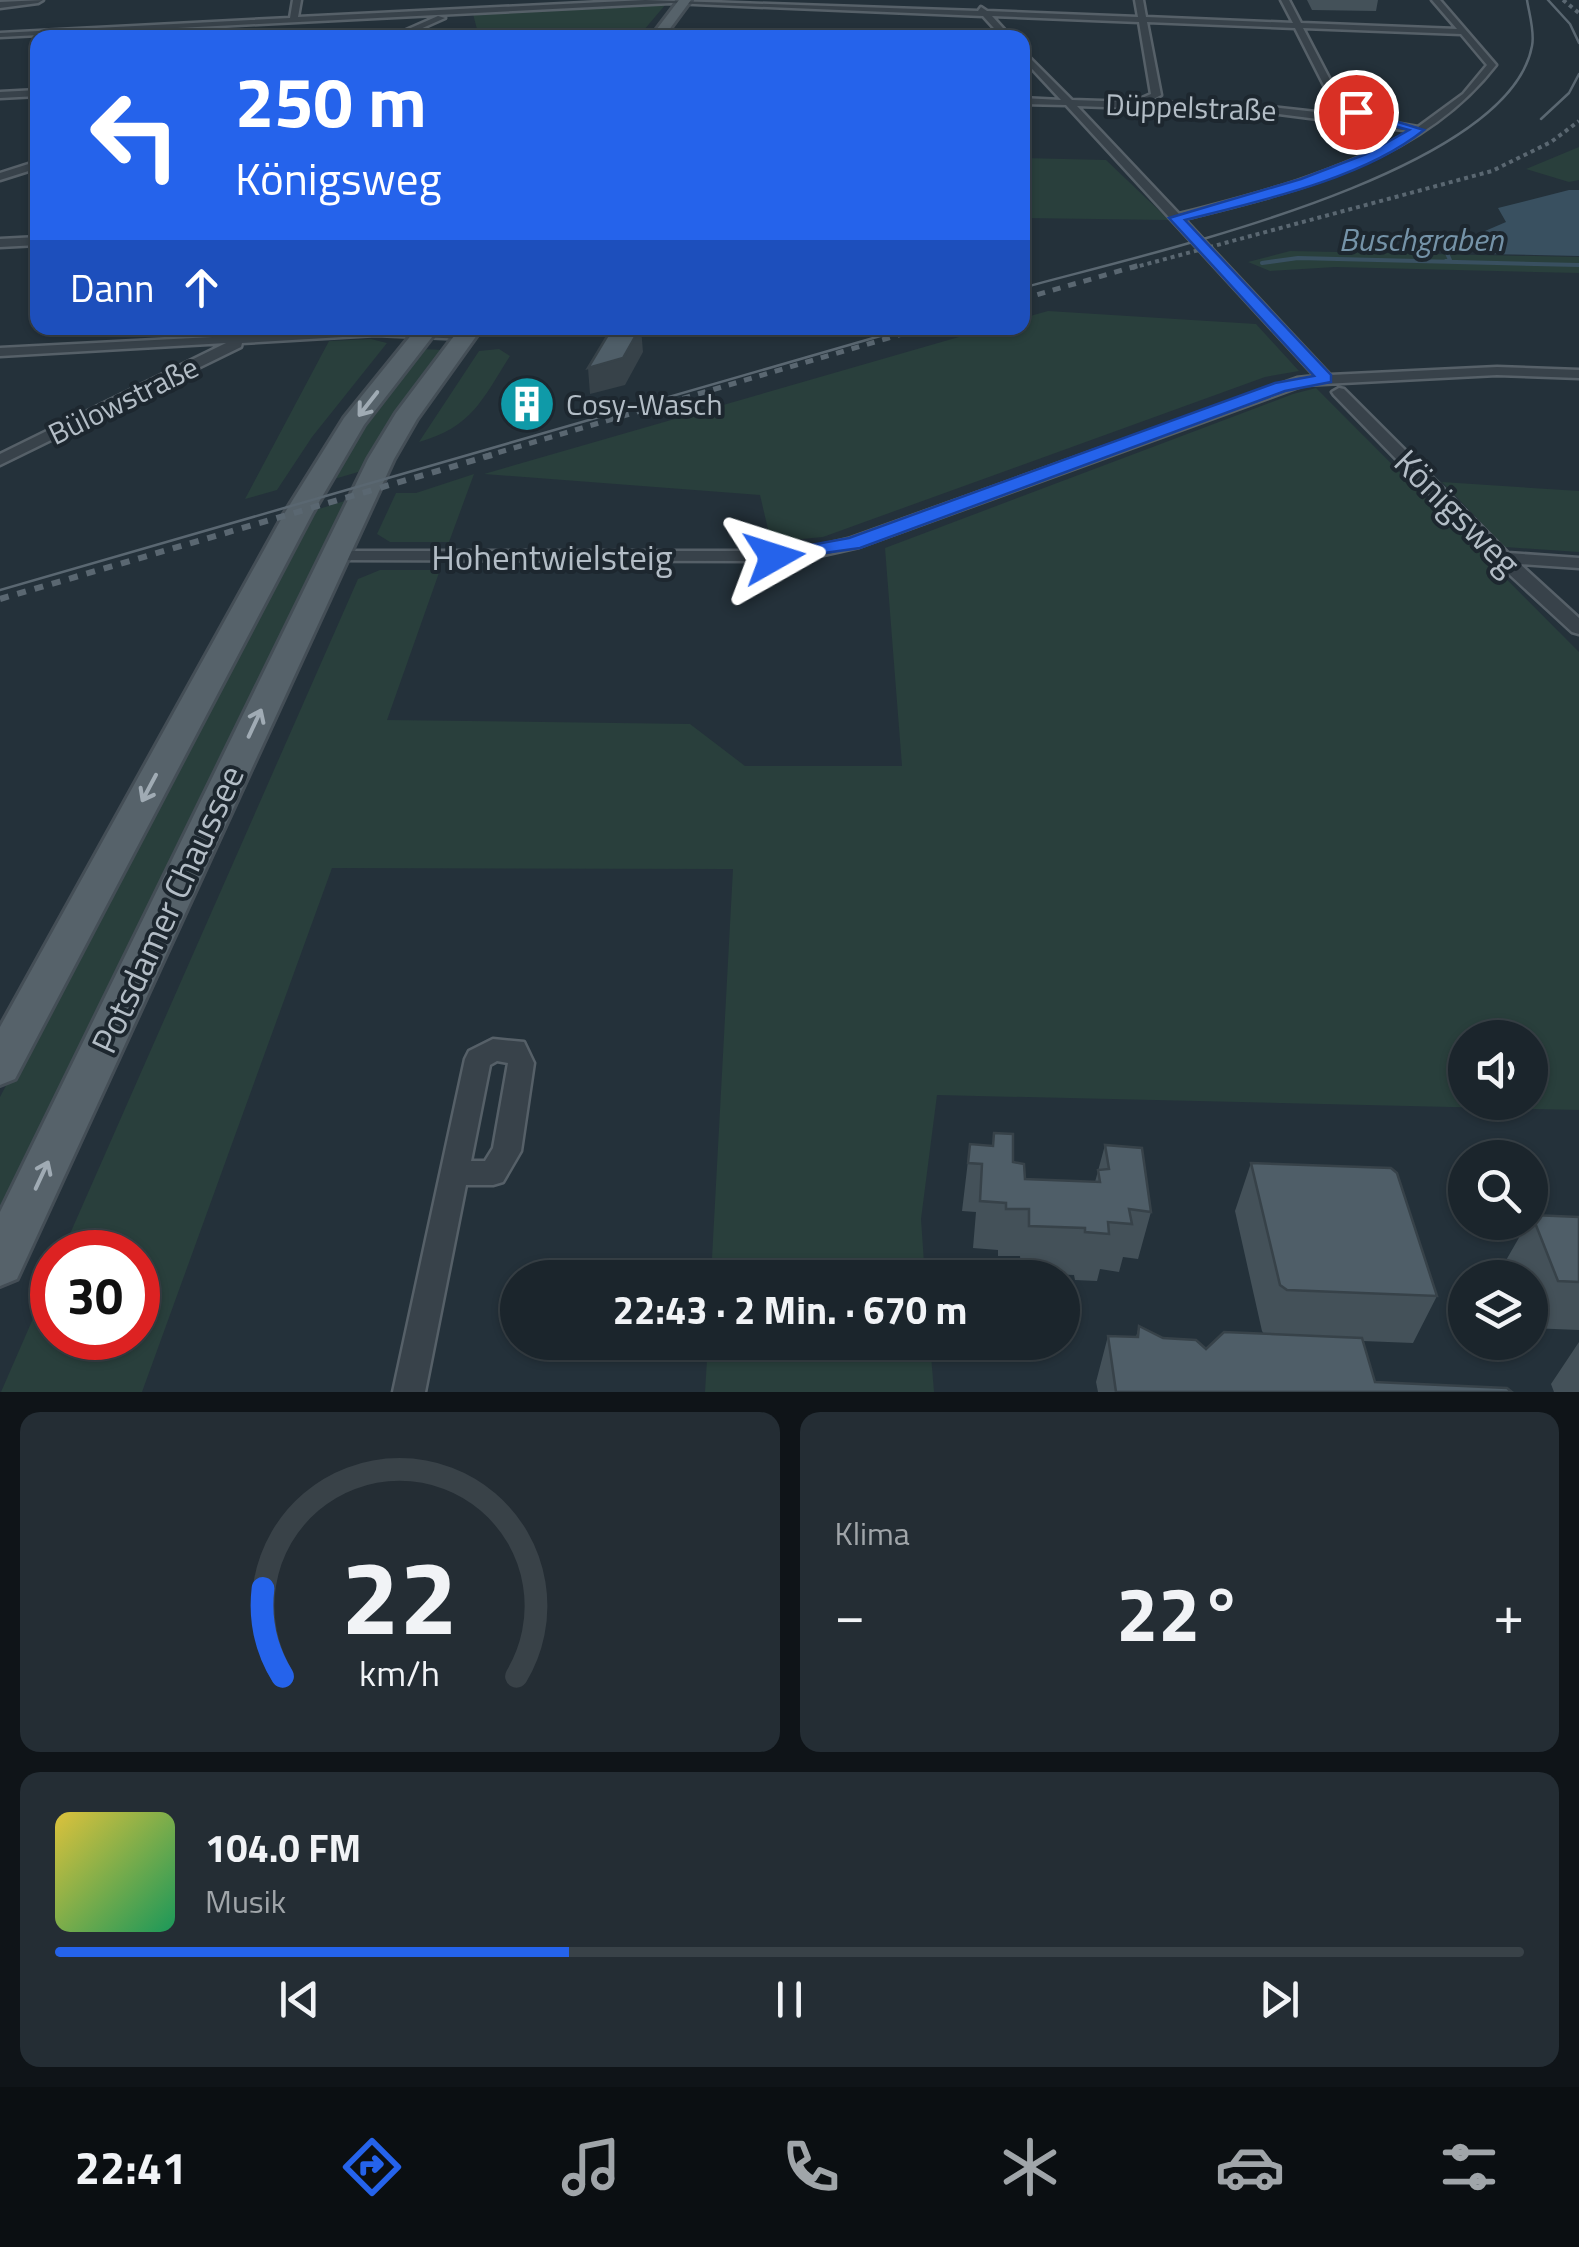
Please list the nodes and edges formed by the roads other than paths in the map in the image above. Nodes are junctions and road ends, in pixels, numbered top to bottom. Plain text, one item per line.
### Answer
1 (38, 0) edge
2 (297, 0) edge
3 (464, 0) edge
4 (973, 0) edge
5 (1139, 0) edge
6 (1285, 0) edge
7 (1436, 0) edge
8 (685, 1) edge
9 (709, 1) edge
10 (0, 5) edge
11 (458, 12) junction
12 (985, 13) junction
13 (1142, 19) junction
14 (294, 20) junction
15 (696, 20) dead end
16 (1298, 26) junction
17 (98, 30) edge
18 (412, 30) edge
19 (662, 30) edge
20 (1001, 30) edge
21 (1464, 32) junction
22 (30, 33) edge
23 (0, 35) edge
24 (1030, 61) edge
25 (1156, 86) junction
26 (30, 94) edge
27 (1332, 94) junction
28 (0, 96) edge
29 (1030, 101) edge
30 (1070, 103) junction
31 (1126, 105) junction
32 (1224, 107) junction
33 (1266, 109) junction
34 (1377, 120) junction
35 (1419, 130) junction
36 (30, 168) edge
37 (0, 174) edge
38 (1176, 218) junction
39 (30, 242) edge
40 (0, 244) edge
41 (336, 335) edge
42 (422, 335) edge
43 (465, 335) edge
44 (245, 340) junction
45 (0, 352) edge
46 (1579, 374) edge
47 (1325, 378) junction
48 (1339, 392) dead end
49 (0, 460) edge
50 (334, 556) junction
51 (1502, 558) junction
52 (1579, 563) edge
53 (1579, 628) edge
54 (0, 1067) edge
55 (454, 1174) dead end
56 (0, 1263) edge
57 (409, 1392) edge

1 - 10 street
2 - 14 street
3 - 11 street
4 - 12 street
5 - 13 street
6 - 16 street
7 - 21 street
8 - 9 street
8 - 11 street
8 - 19 main road
9 - 12 street
9 - 15 main road
11 - 14 street
11 - 18 street
12 - 13 street
12 - 20 street
13 - 16 street
13 - 25 street
14 - 17 street
16 - 21 street
16 - 27 street
21 - 35 street
22 - 23 street
24 - 30 street
25 - 31 street
25 - 32 street
26 - 28 street
27 - 33 street
27 - 34 street
29 - 30 street, Düppelstraße
30 - 31 street, Düppelstraße
30 - 38 street
31 - 32 street, Düppelstraße
32 - 33 street, Düppelstraße
33 - 34 street, Düppelstraße
34 - 35 street, Düppelstraße
35 - 38 street
36 - 37 street
38 - 47 street
39 - 40 street
41 - 44 street
42 -> 54 main road, Potsdamer Chaussee
43 - 50 main road, Potsdamer Chaussee
44 - 45 street
44 - 49 street, Bülowstraße
46 - 47 street, Hohentwielsteig
47 - 50 street, Hohentwielsteig
48 - 51 street, Königsweg
56 -> 50 main road, Potsdamer Chaussee
51 - 52 street
51 - 53 street, Königsweg
55 - 57 street

